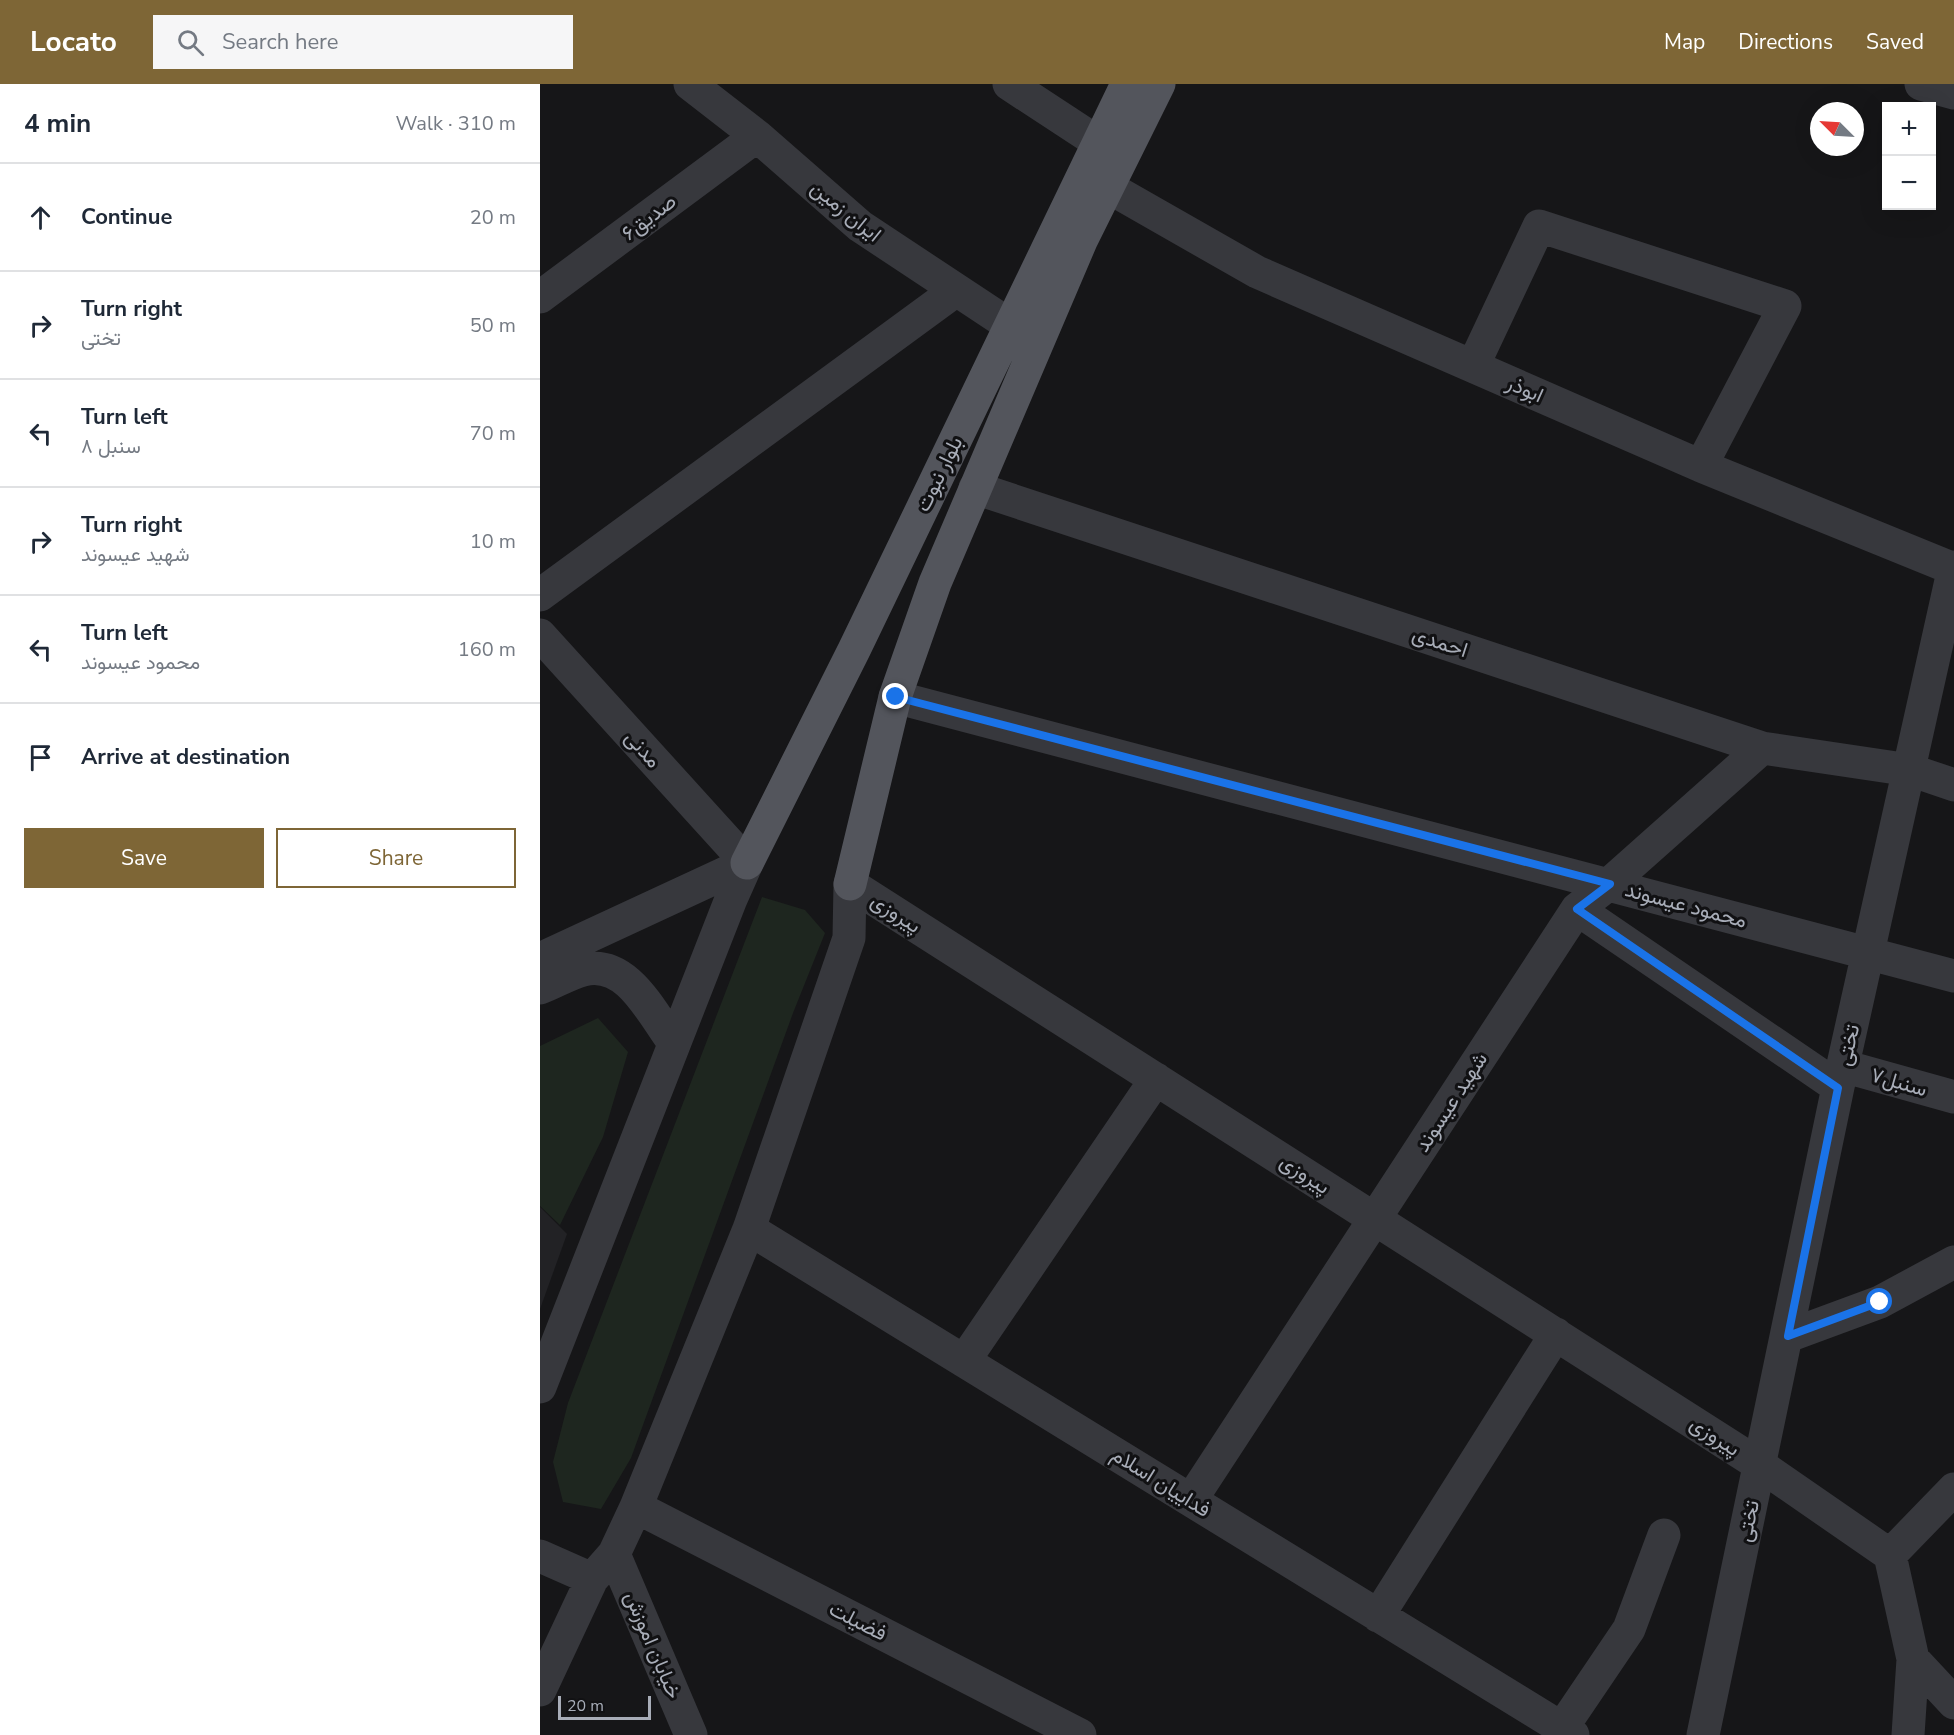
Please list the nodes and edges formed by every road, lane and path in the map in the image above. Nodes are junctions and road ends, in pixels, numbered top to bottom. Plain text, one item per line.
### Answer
1 (690, 84) edge
2 (1009, 84) edge
3 (1127, 84) edge
4 (1159, 84) edge
5 (1921, 84) edge
6 (1954, 93) edge
7 (757, 136) junction
8 (1099, 143) junction
9 (1108, 186) junction
10 (955, 291) junction
11 (540, 297) edge
12 (1011, 326) junction
13 (1473, 366) junction
14 (1701, 466) junction
15 (975, 488) junction
16 (1954, 568) edge
17 (540, 595) edge
18 (546, 652) edge
19 (1944, 663) edge
20 (896, 697) junction
21 (1762, 748) junction
22 (1910, 770) junction
23 (1954, 785) edge
24 (747, 863) junction
25 (850, 884) junction
26 (1610, 884) junction
27 (1577, 909) junction
28 (1869, 955) junction
29 (540, 959) edge
30 (1954, 976) edge
31 (540, 988) edge
32 (674, 1043) junction
33 (1841, 1077) junction
34 (1156, 1079) junction
35 (1954, 1097) edge
36 (1375, 1219) junction
37 (749, 1229) junction
38 (1954, 1262) edge
39 (1556, 1334) junction
40 (1788, 1336) junction
41 (964, 1361) junction
42 (540, 1387) edge
43 (1760, 1465) junction
44 (1954, 1489) edge
45 (1191, 1500) junction
46 (636, 1507) junction
47 (1664, 1534) dead end
48 (614, 1554) junction
49 (1890, 1555) junction
50 (540, 1556) edge
51 (592, 1579) junction
52 (1378, 1616) junction
53 (1913, 1659) junction
54 (540, 1690) edge
55 (1954, 1703) edge
56 (1568, 1732) edge
57 (691, 1735) edge
58 (1080, 1735) edge
59 (1703, 1735) edge
60 (1908, 1735) edge

1 - 7 street, ایران زمین
2 - 8 street
3 - 8 main road, بلوار نبوت
4 - 9 main road, بلوار نبوت
5 - 6 street
7 - 10 street, ایران زمین
7 - 11 street, صدیق۶
8 - 12 main road, بلوار نبوت
9 - 13 street, ابوذر
9 - 15 main road, بلوار نبوت
10 - 12 street, ایران زمین
10 - 17 street
12 - 24 main road, بلوار نبوت
13 - 14 street, ابوذر
13 - 14 street
14 - 16 street, ابوذر
15 - 20 main road, بلوار نبوت
15 - 21 street, احمدی
16 - 19 street, تختی
18 - 24 street, مدنی
19 - 22 street, تختی
20 - 25 main road, بلوار نبوت
20 - 26 street, محمود عیسوند
21 - 22 street, احمدی
21 - 26 street, شهید عیسوند
22 - 23 street, احمدی
22 - 28 street, تختی
24 - 29 street
24 - 32 street
25 - 34 street, پیروزی
25 - 37 street
26 - 27 street, شهید عیسوند
26 - 28 street, محمود عیسوند
27 - 33 street, سنبل۷
27 - 36 street, شهید عیسوند
28 - 30 street, محمود عیسوند
28 - 33 street, تختی
31 - 32 street
32 - 42 street
33 - 35 street, سنبل۷
33 - 40 street, تختی
34 - 36 street, پیروزی
34 - 41 street
36 - 39 street, پیروزی
36 - 45 street, شهید عیسوند
37 - 41 street, فداییان اسلام
37 - 46 street
38 - 40 street
39 - 43 street, پیروزی
39 - 52 street
40 - 43 street, تختی
41 - 45 street, فداییان اسلام
43 - 49 street, پیروزی
43 - 59 street, تختی
44 - 49 street
45 - 52 street, فداییان اسلام
46 - 48 street
46 - 58 street, فضیلت
47 - 56 street
48 - 51 street
48 - 57 street, خیابان اموزش
49 - 53 street
50 - 51 street
51 - 54 street
52 - 56 street, فداییان اسلام
53 - 55 street
53 - 60 street

